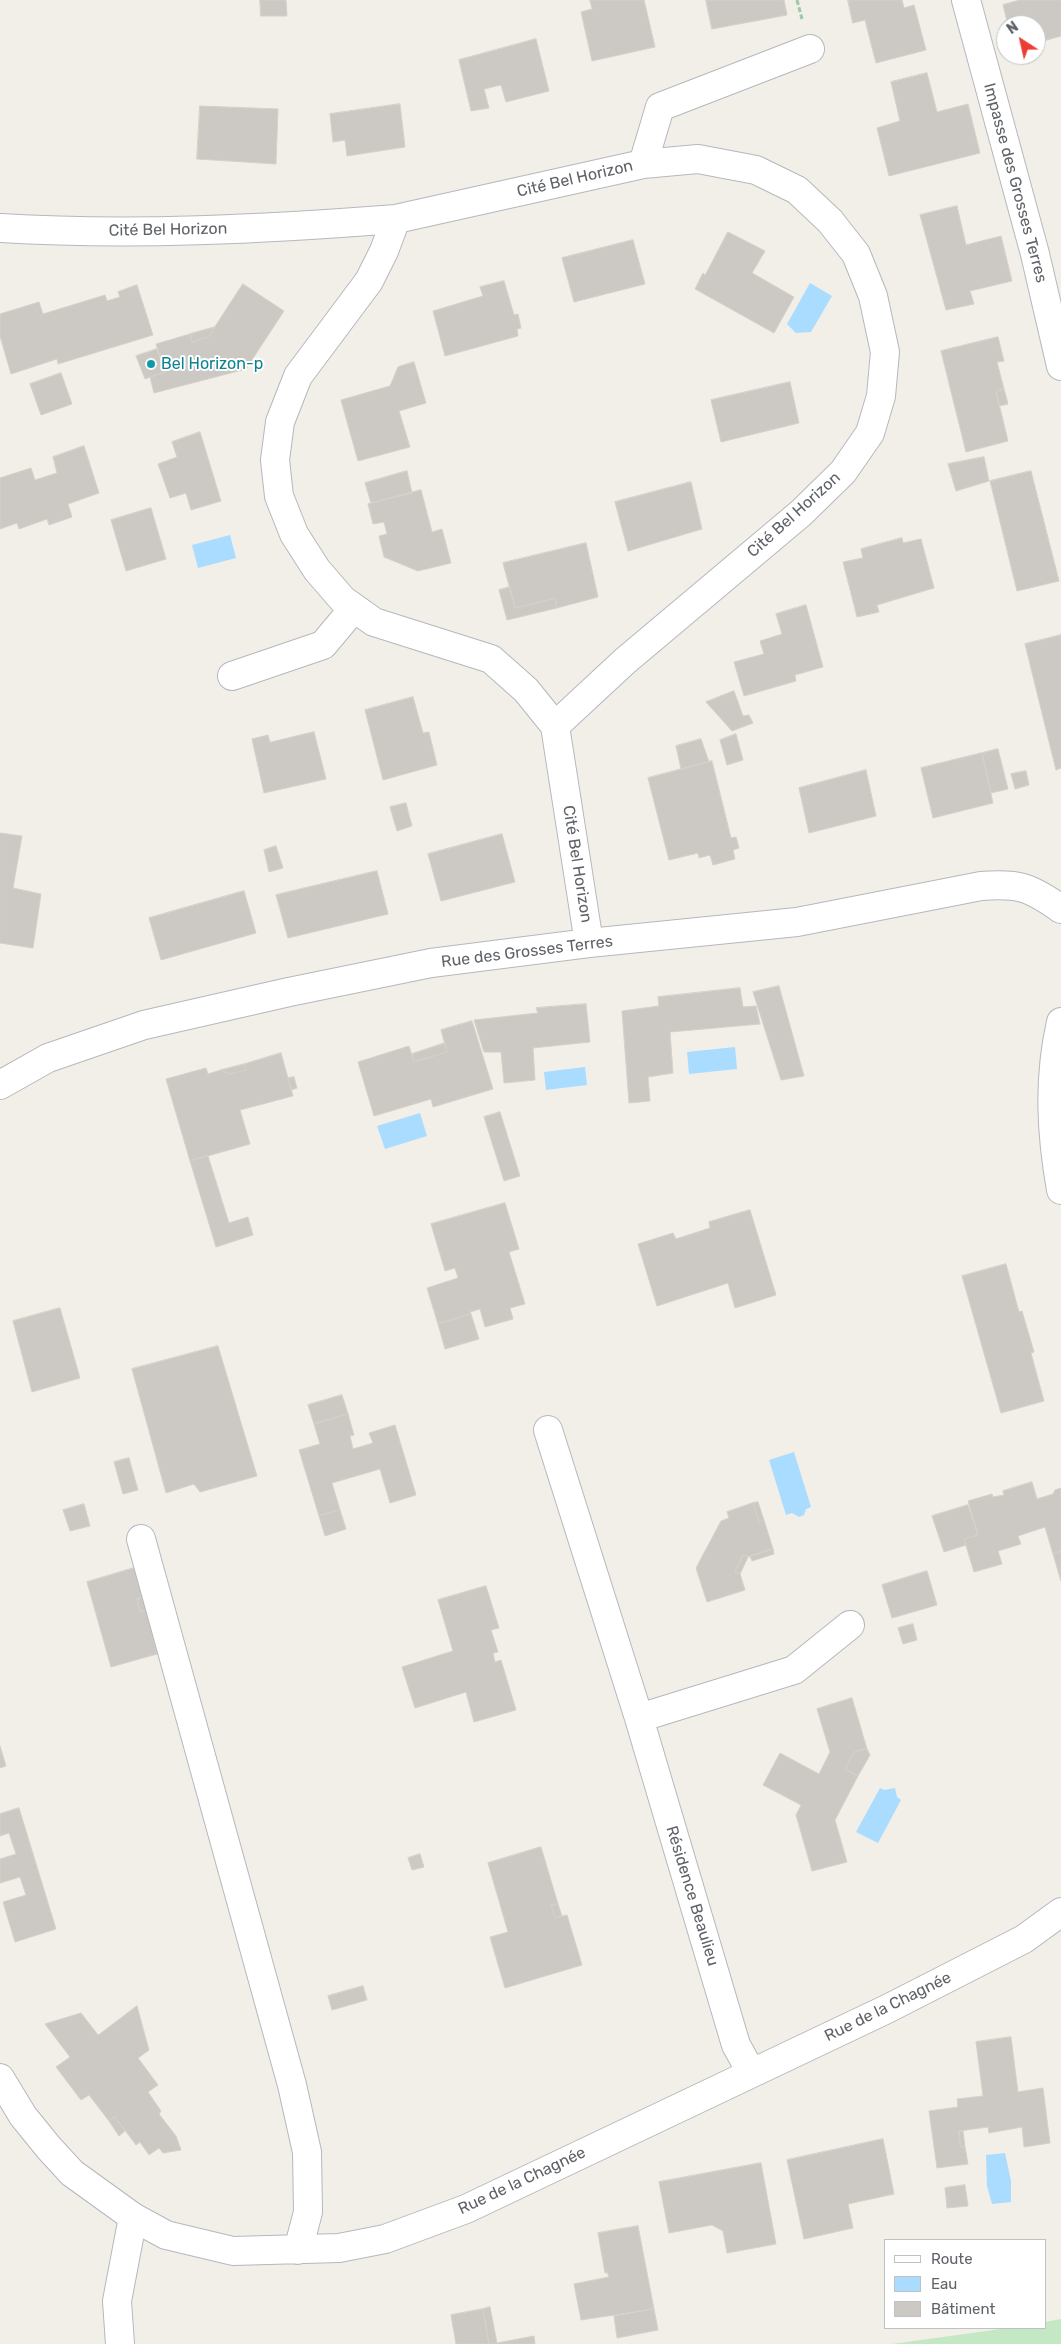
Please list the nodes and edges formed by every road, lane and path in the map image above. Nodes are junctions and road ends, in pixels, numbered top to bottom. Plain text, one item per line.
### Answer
1 (966, 0) edge
2 (810, 48) dead end
3 (643, 164) junction
4 (396, 219) junction
5 (0, 228) edge
6 (1061, 366) edge
7 (354, 608) junction
8 (232, 676) dead end
9 (555, 726) junction
10 (1061, 909) edge
11 (589, 943) junction
12 (1061, 1022) edge
13 (0, 1085) edge
14 (1061, 1190) edge
15 (548, 1430) dead end
16 (141, 1539) dead end
17 (850, 1625) dead end
18 (639, 1718) junction
19 (1061, 1912) edge
20 (751, 2072) junction
21 (0, 2078) edge
22 (133, 2217) junction
23 (298, 2250) junction
24 (120, 2344) edge

1 - 6 street, Impasse des Grosses Terres
2 - 3 street
3 - 4 street, Cité Bel Horizon
3 - 9 street, Cité Bel Horizon
4 - 5 street, Cité Bel Horizon
4 - 7 street, Cité Bel Horizon
7 - 8 street
7 - 9 street, Cité Bel Horizon
9 - 11 street, Cité Bel Horizon
10 - 11 street, Rue des Grosses Terres
11 - 13 street, Rue des Grosses Terres
12 - 14 street
15 - 18 street, Résidence Beaulieu
16 - 23 street
17 - 18 street
18 - 20 street, Résidence Beaulieu
19 - 20 street, Rue de la Chagnée
20 - 23 street, Rue de la Chagnée
21 - 22 street, Rue de la Chagnée
22 - 23 street, Rue de la Chagnée
22 - 24 street

